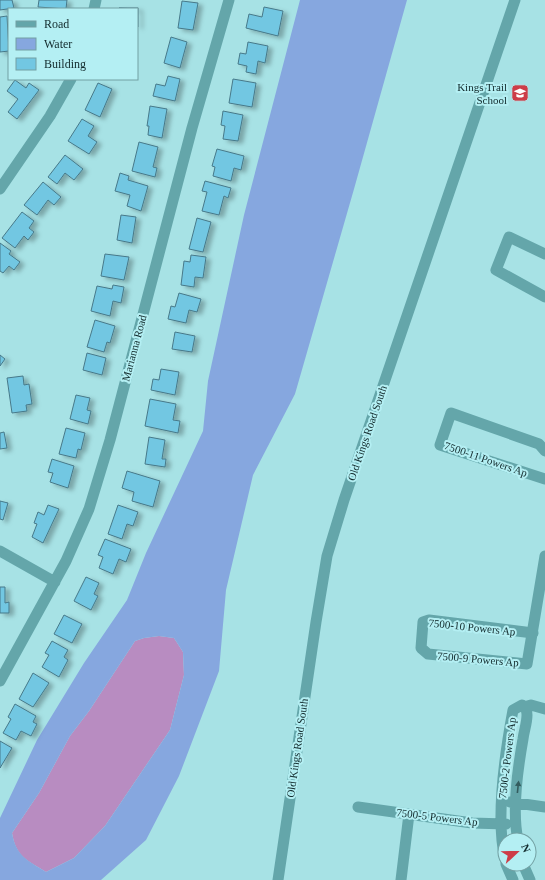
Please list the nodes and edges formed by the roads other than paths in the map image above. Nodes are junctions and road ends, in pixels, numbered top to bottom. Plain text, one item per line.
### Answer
1 (229, 0) edge
2 (515, 0) edge
3 (70, 80) edge
4 (0, 189) edge
5 (545, 254) edge
6 (545, 297) edge
7 (545, 451) edge
8 (545, 480) edge
9 (0, 551) edge
10 (545, 556) edge
11 (55, 582) junction
12 (534, 633) junction
13 (421, 634) joint
14 (0, 681) edge
15 (524, 706) junction
16 (545, 709) edge
17 (502, 801) junction
18 (516, 803) junction
19 (358, 807) dead end
20 (545, 808) edge
21 (409, 814) junction
22 (500, 823) junction
23 (516, 824) junction
24 (500, 832) edge
25 (517, 832) edge
26 (278, 880) edge
27 (401, 880) edge

1 - 11 street, Marianna Road
2 - 26 street, Old Kings Road South
3 - 4 street
5 - 6 street
7 - 8 street, 7500-11 Powers Ap
9 - 11 street
10 - 12 street
11 - 14 street, Marianna Road
12 - 13 street, 7500-10 Powers Ap
12 - 13 street, 7500-9 Powers Ap
15 - 16 street
15 - 17 street, 7500-2 Powers Ap
18 -> 15 street, 7500-2 Powers Ap
17 - 18 street
17 - 22 street, 7500-2 Powers Ap
18 - 20 street
18 - 23 street, 7500-2 Powers Ap
19 - 21 street, 7500-5 Powers Ap
21 - 22 street, 7500-5 Powers Ap
21 - 27 street
22 - 23 street, 7500-5 Powers Ap
22 - 24 street, 7500-2 Powers Ap
23 - 25 street, 7500-2 Powers Ap

